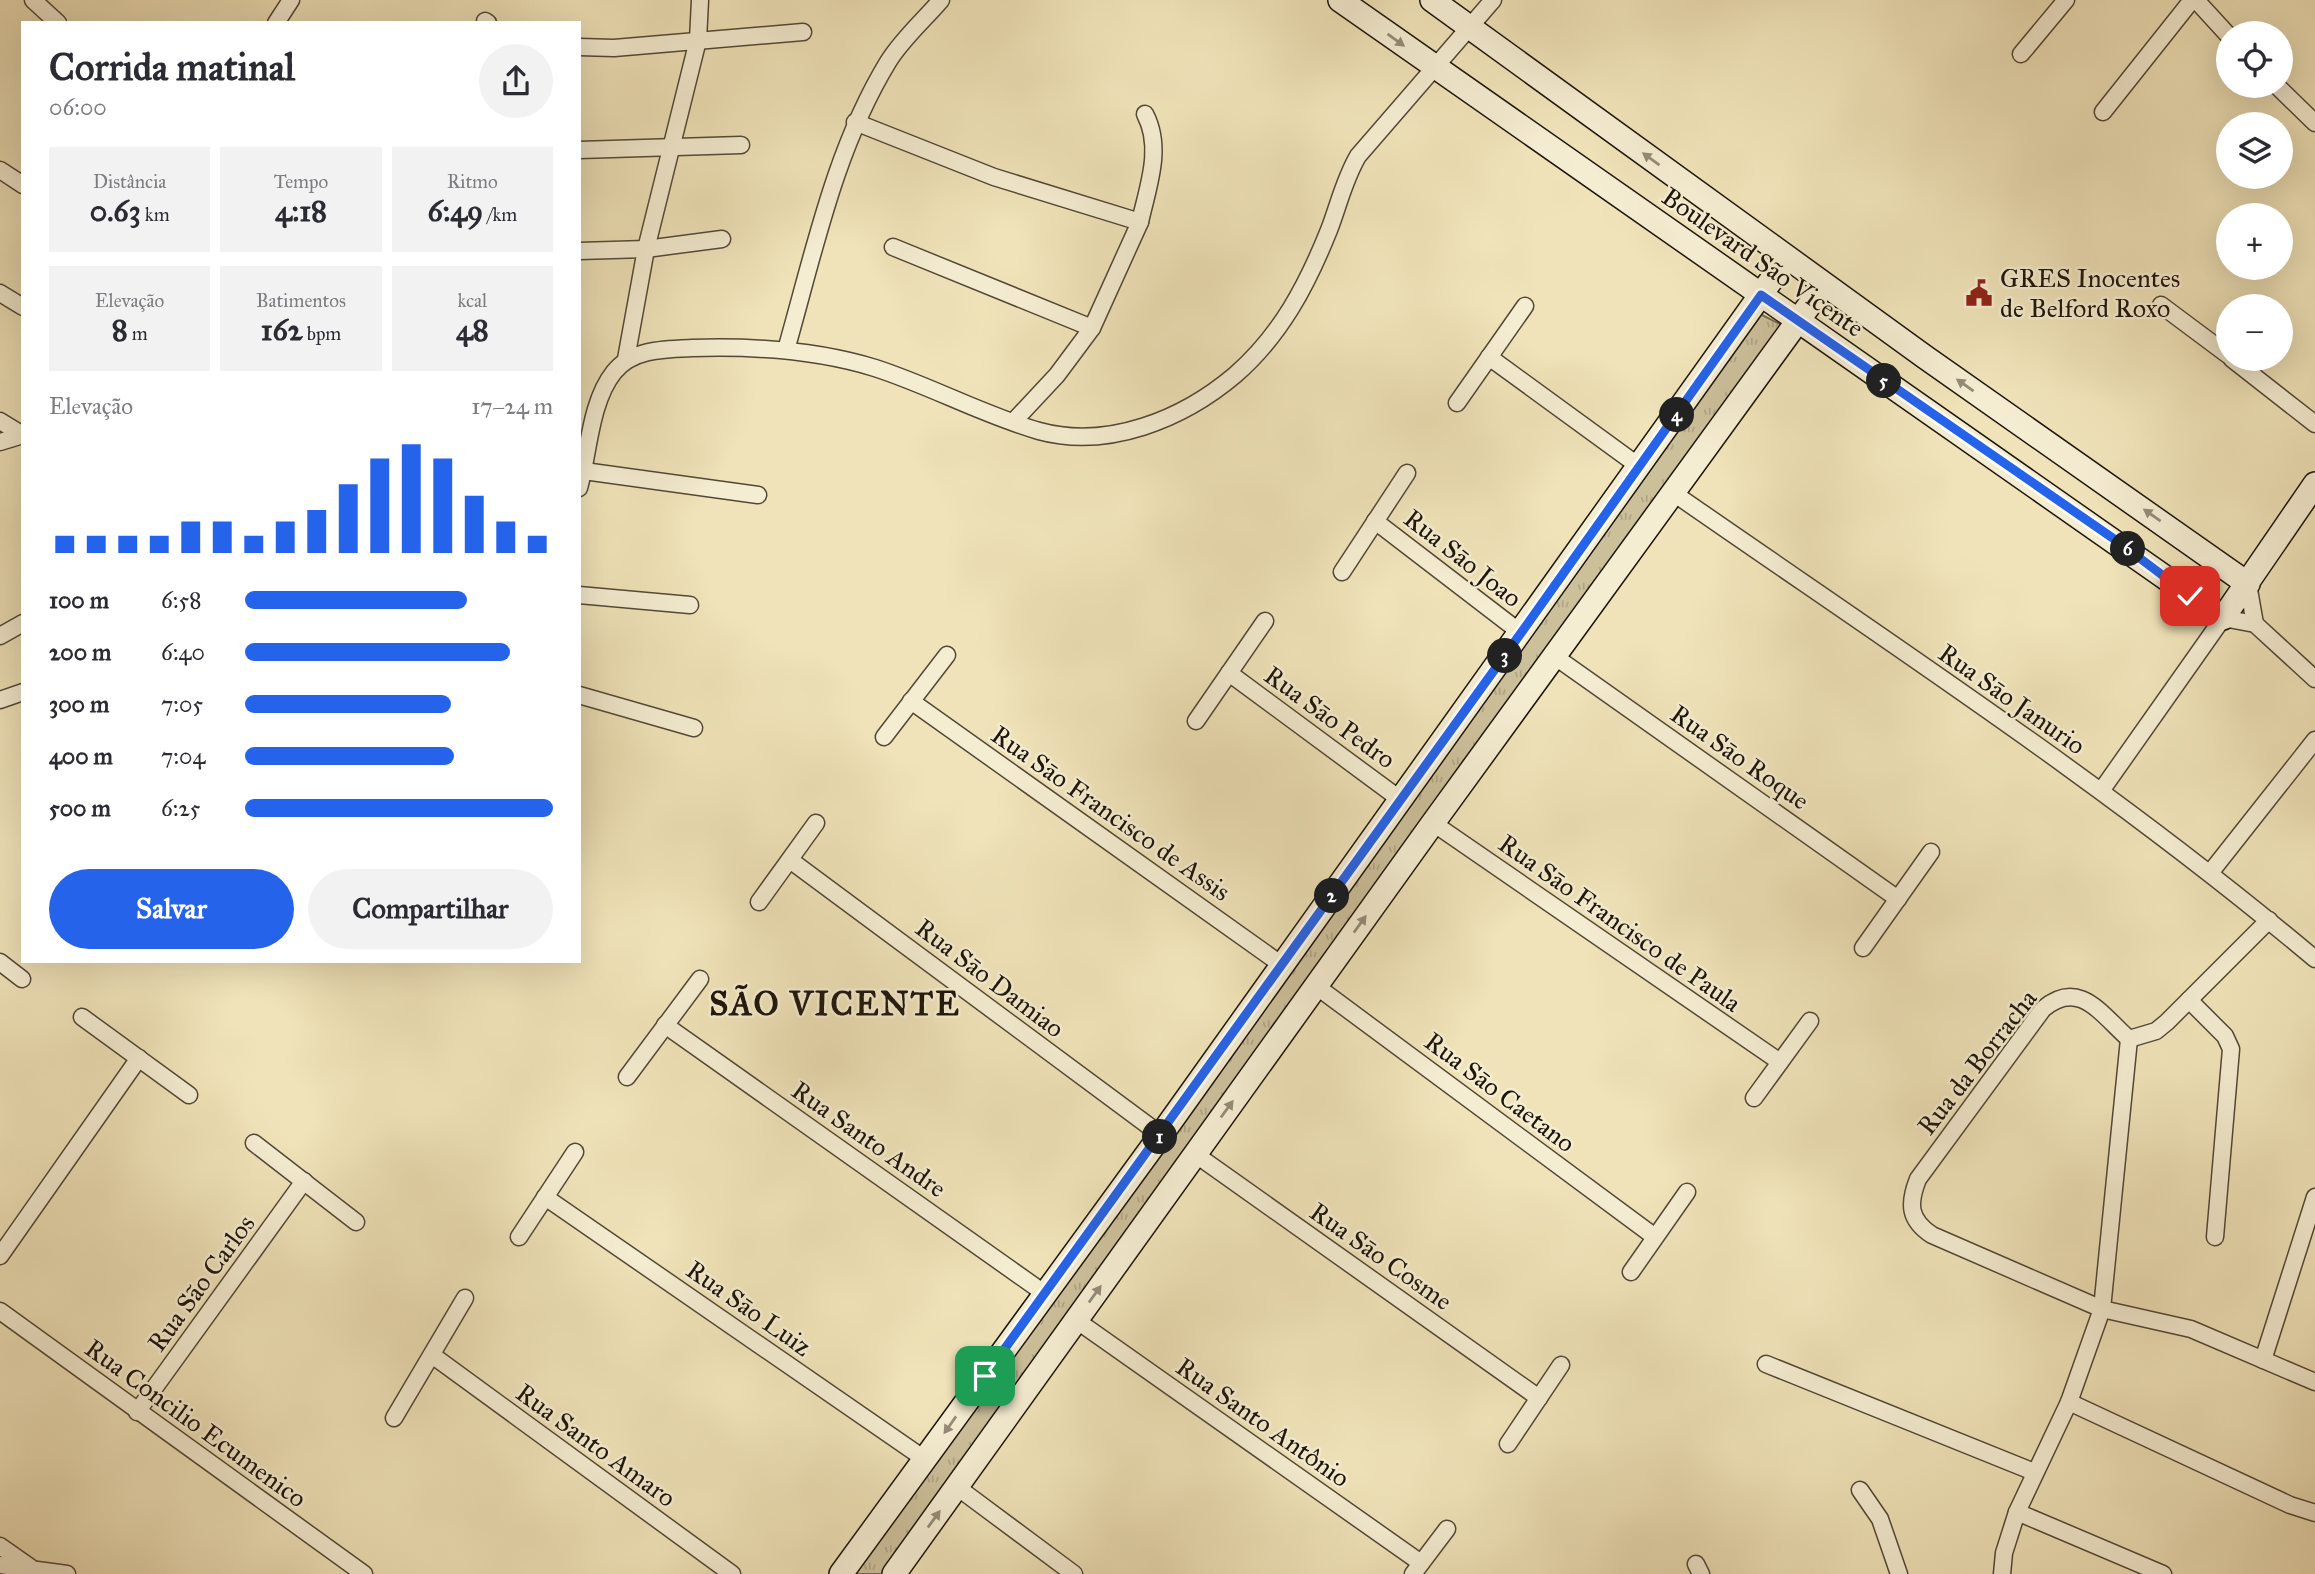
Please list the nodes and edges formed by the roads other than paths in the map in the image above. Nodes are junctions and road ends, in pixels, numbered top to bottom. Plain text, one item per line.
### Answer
1 (33, 0) edge
2 (290, 0) edge
3 (700, 0) edge
4 (941, 0) edge
5 (1340, 0) edge
6 (1432, 0) edge
7 (1493, 0) edge
8 (2066, 0) edge
9 (2194, 0) edge
10 (56, 21) edge
11 (277, 21) edge
12 (2216, 23) edge
13 (1469, 26) junction
14 (803, 32) dead end
15 (698, 40) junction
16 (581, 47) edge
17 (2021, 54) dead end
18 (1436, 69) junction
19 (2289, 98) edge
20 (2103, 113) dead end
21 (1145, 114) dead end
22 (855, 122) junction
23 (2315, 123) edge
24 (673, 145) junction
25 (741, 145) dead end
26 (581, 150) edge
27 (0, 170) edge
28 (21, 184) edge
29 (1140, 222) junction
30 (722, 239) dead end
31 (893, 247) dead end
32 (646, 249) junction
33 (581, 251) edge
34 (1787, 258) junction
35 (1824, 285) junction
36 (0, 293) edge
37 (1761, 295) junction
38 (2161, 305) dead end
39 (21, 306) edge
40 (1525, 306) dead end
41 (1797, 320) junction
42 (1092, 328) junction
43 (2216, 346) edge
44 (786, 349) junction
45 (1489, 357) junction
46 (626, 359) junction
47 (2247, 371) edge
48 (1457, 403) dead end
49 (0, 421) edge
50 (1014, 421) junction
51 (2315, 424) edge
52 (21, 434) edge
53 (21, 436) edge
54 (0, 442) edge
55 (1640, 467) junction
56 (584, 471) junction
57 (1407, 473) dead end
58 (581, 481) edge
59 (2315, 484) edge
60 (1672, 492) junction
61 (758, 495) dead end
62 (1375, 521) junction
63 (1342, 572) dead end
64 (2248, 584) junction
65 (581, 594) edge
66 (690, 605) dead end
67 (2223, 618) junction
68 (1265, 621) dead end
69 (21, 624) edge
70 (2255, 624) junction
71 (1521, 633) junction
72 (0, 636) edge
73 (947, 655) dead end
74 (1554, 656) junction
75 (1229, 673) junction
76 (2315, 679) edge
77 (21, 693) edge
78 (581, 696) edge
79 (0, 700) edge
80 (911, 701) junction
81 (1196, 721) dead end
82 (694, 728) dead end
83 (884, 737) dead end
84 (2315, 740) edge
85 (2101, 791) junction
86 (1401, 800) junction
87 (816, 823) dead end
88 (1433, 823) junction
89 (1931, 852) dead end
90 (790, 860) junction
91 (2210, 873) junction
92 (1898, 899) junction
93 (759, 902) dead end
94 (2269, 920) junction
95 (1863, 948) dead end
96 (2315, 958) edge
97 (0, 962) edge
98 (1282, 965) junction
99 (22, 979) dead end
100 (700, 979) dead end
101 (1315, 986) junction
102 (2189, 1000) junction
103 (82, 1017) dead end
104 (1810, 1021) dead end
105 (665, 1025) junction
106 (2129, 1039) junction
107 (139, 1058) junction
108 (1780, 1062) junction
109 (627, 1077) dead end
110 (189, 1094) dead end
111 (1754, 1098) dead end
112 (1161, 1135) junction
113 (254, 1143) dead end
114 (575, 1152) dead end
115 (1195, 1154) junction
116 (304, 1181) junction
117 (1687, 1192) dead end
118 (545, 1197) junction
119 (2315, 1197) edge
120 (356, 1222) dead end
121 (519, 1237) dead end
122 (1655, 1237) junction
123 (2215, 1237) dead end
124 (0, 1256) edge
125 (1631, 1272) dead end
126 (1044, 1293) junction
127 (465, 1298) dead end
128 (2102, 1309) junction
129 (0, 1311) edge
130 (1076, 1320) junction
131 (432, 1355) junction
132 (2263, 1360) junction
133 (1766, 1364) dead end
134 (1560, 1365) dead end
135 (2315, 1382) edge
136 (1538, 1398) junction
137 (2069, 1402) junction
138 (137, 1412) junction
139 (394, 1418) dead end
140 (1508, 1444) dead end
141 (926, 1460) junction
142 (2034, 1472) junction
143 (957, 1487) junction
144 (1860, 1490) dead end
145 (2017, 1512) junction
146 (2315, 1513) edge
147 (1447, 1529) dead end
148 (0, 1546) edge
149 (0, 1565) edge
150 (1417, 1568) edge
151 (32, 1569) junction
152 (67, 1574) edge
153 (365, 1574) edge
154 (732, 1574) edge
155 (841, 1574) edge
156 (894, 1574) edge
157 (1074, 1574) edge
158 (1899, 1574) edge
159 (2002, 1574) edge
160 (2163, 1574) edge

1 - 10 street
2 - 11 street
3 - 15 street
4 - 22 street
5 -> 18 street, Boulevard São Vicente
6 - 13 street, Boulevard São Vicente
7 - 13 street
8 - 17 street
9 - 12 street
9 - 20 street
13 - 18 street
34 -> 13 street, Boulevard São Vicente
14 - 15 street
15 - 16 street
15 - 24 street
18 - 37 street, Boulevard São Vicente
18 - 50 street
19 - 23 street
21 - 29 street
22 - 29 street
22 - 44 street
24 - 25 street
24 - 26 street
24 - 32 street
27 - 28 street
29 - 42 street
30 - 32 street
31 - 42 street
32 - 33 street
32 - 46 street
34 - 35 street, Boulevard São Vicente
34 - 37 street
35 - 41 street
64 -> 35 street, Boulevard São Vicente
36 - 39 street
37 - 41 street, Boulevard São Vicente
37 - 55 street
38 - 43 street
40 - 45 street
41 - 60 street
41 - 67 street, Boulevard São Vicente
42 - 50 street
44 - 46 street
44 - 50 street
45 - 48 street
45 - 55 street
46 - 56 street
47 - 51 street
49 - 52 street
53 - 54 street
55 - 71 street
56 - 58 street
56 - 61 street
57 - 62 street
59 - 64 street
60 - 74 street
60 - 85 street, Rua Sāo Janurio
62 - 63 street
62 - 71 street, Rua Sāo Joao
64 - 67 street
64 - 70 street
65 - 66 street
67 - 70 street
67 - 85 street
68 - 75 street
69 - 72 street
70 - 76 street
71 - 86 street
73 - 80 street
74 - 88 street
74 - 92 street, Rua Sāo Roque
75 - 81 street
75 - 86 street, Rua Sāo Pedro
77 - 79 street
78 - 82 street
80 - 83 street
80 - 98 street, Rua Sāo Francisco de Assis
84 - 91 street
85 - 91 street, Rua Sāo Janurio
86 - 98 street
87 - 90 street
101 -> 88 street
88 - 108 street, Rua Sāo Francisco de Paula
89 - 92 street
90 - 93 street
90 - 112 street, Rua Sāo Damiao
91 - 94 street, Rua Sāo Janurio
92 - 95 street
94 - 96 street, Rua Sāo Janurio
94 - 102 street
97 - 99 street
98 - 112 street
100 - 105 street
115 -> 101 street
101 - 122 street, Rua Sāo Caetano
102 - 106 street
102 - 123 street
103 - 107 street
104 - 108 street
105 - 109 street
105 - 126 street, Rua Santo Andre
106 - 128 street
106 - 128 street, Rua da Borracha
107 - 110 street
107 - 124 street
108 - 111 street
112 - 126 street
113 - 116 street
114 - 118 street
130 -> 115 street
115 - 136 street, Rua Sāo Cosme
116 - 120 street
116 - 138 street, Rua São Carlos
117 - 122 street
118 - 121 street
118 - 141 street, Rua Sāo Luiz
119 - 132 street
122 - 125 street
126 -> 141 street
127 - 131 street
128 - 132 street
128 - 137 street
129 - 138 street, Rua Concilio Ecumenico
130 - 143 street
130 - 150 street, Rua Santo Antônio
131 - 139 street
131 - 154 street, Rua Santo Amaro
132 - 135 street
133 - 142 street
134 - 136 street
136 - 140 street
137 - 142 street
137 - 146 street
138 - 153 street, Rua Concilio Ecumenico
141 - 155 street
142 - 145 street
156 -> 143 street
143 - 157 street
144 - 158 street
145 - 159 street
145 - 160 street
147 - 150 street
148 - 151 street
149 - 151 street
151 - 152 street

